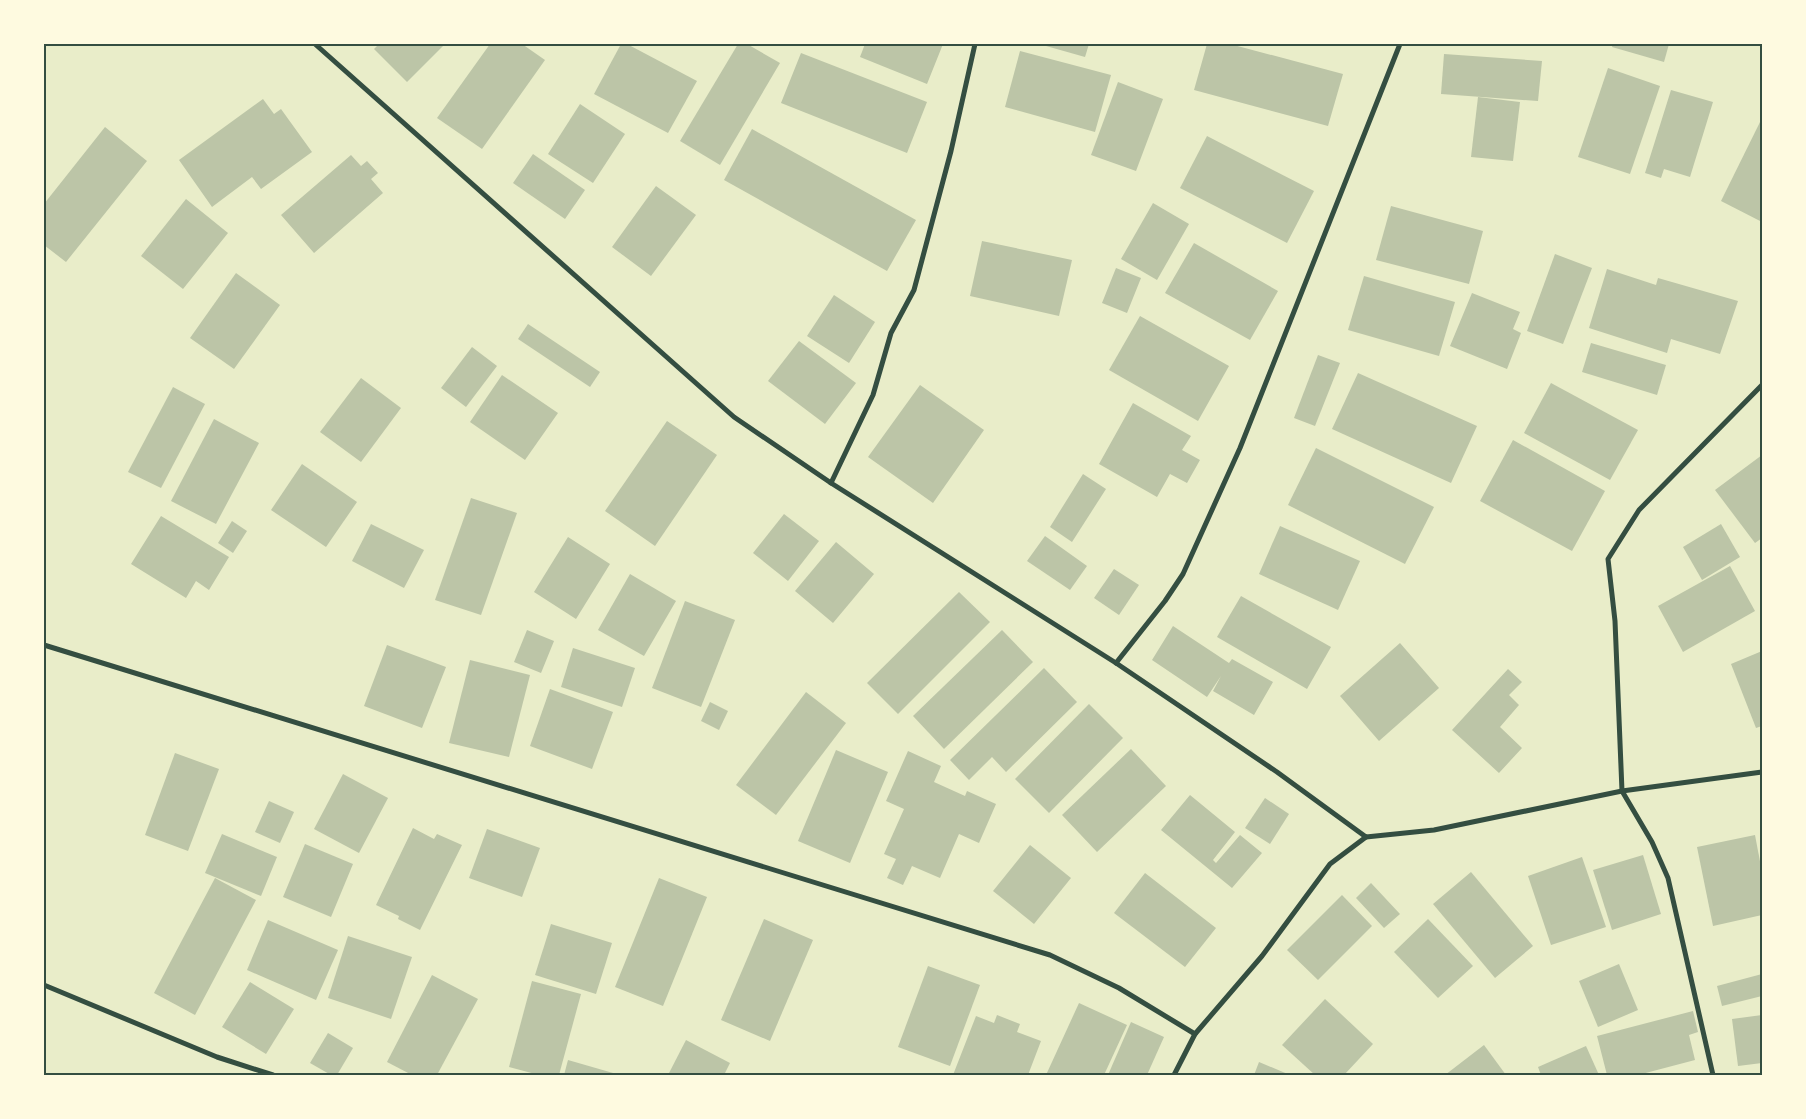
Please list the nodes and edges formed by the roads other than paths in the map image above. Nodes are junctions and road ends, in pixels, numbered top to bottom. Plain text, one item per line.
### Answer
1 (315, 44) edge
2 (975, 44) edge
3 (1400, 44) edge
4 (1762, 385) edge
5 (832, 483) junction
6 (44, 645) edge
7 (1116, 663) junction
8 (1762, 772) edge
9 (1622, 791) junction
10 (1366, 837) junction
11 (44, 985) edge
12 (1195, 1034) junction
13 (274, 1075) edge
14 (1174, 1075) edge
15 (1713, 1075) edge

1 - 5 street
2 - 5 street
3 - 7 street
4 - 9 street
5 - 7 street
6 - 12 street
7 - 10 street
8 - 9 street
9 - 10 street
9 - 15 street
10 - 12 street
11 - 13 street
12 - 14 street

